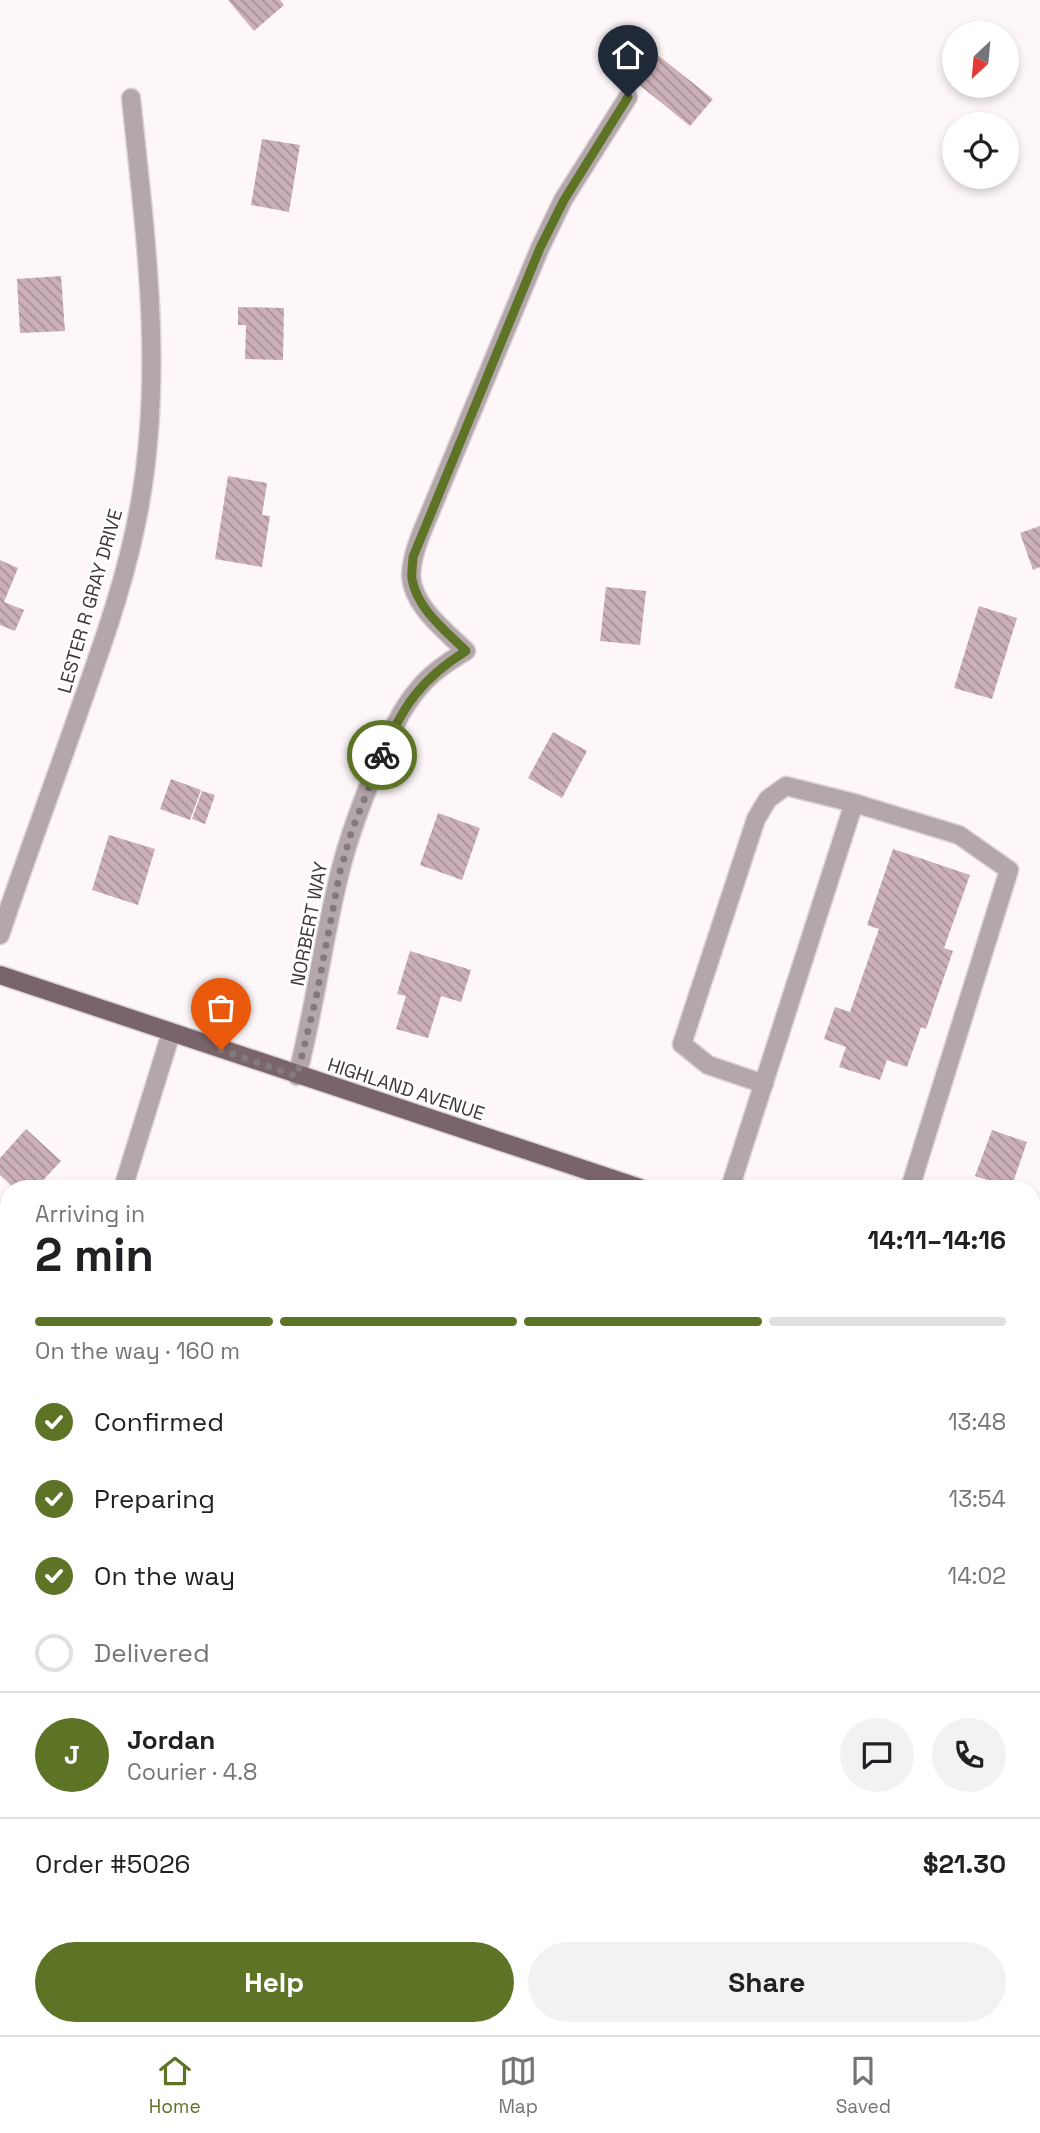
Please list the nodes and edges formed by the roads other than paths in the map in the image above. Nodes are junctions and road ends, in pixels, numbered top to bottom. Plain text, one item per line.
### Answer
1 (628, 97) dead end
2 (131, 98) dead end
3 (854, 803) junction
4 (0, 935) edge
5 (0, 975) edge
6 (171, 1033) junction
7 (297, 1076) junction
8 (764, 1084) junction
9 (125, 1180) edge
10 (616, 1180) edge
11 (733, 1180) edge
12 (912, 1180) edge

1 - 7 street, NORBERT WAY
2 - 4 street, LESTER R GRAY DRIVE
3 - 8 street
3 - 8 street
3 - 12 street
5 - 6 main road, HIGHLAND AVENUE
6 - 7 main road, HIGHLAND AVENUE
6 - 9 street
7 - 10 main road, HIGHLAND AVENUE
8 - 11 street

